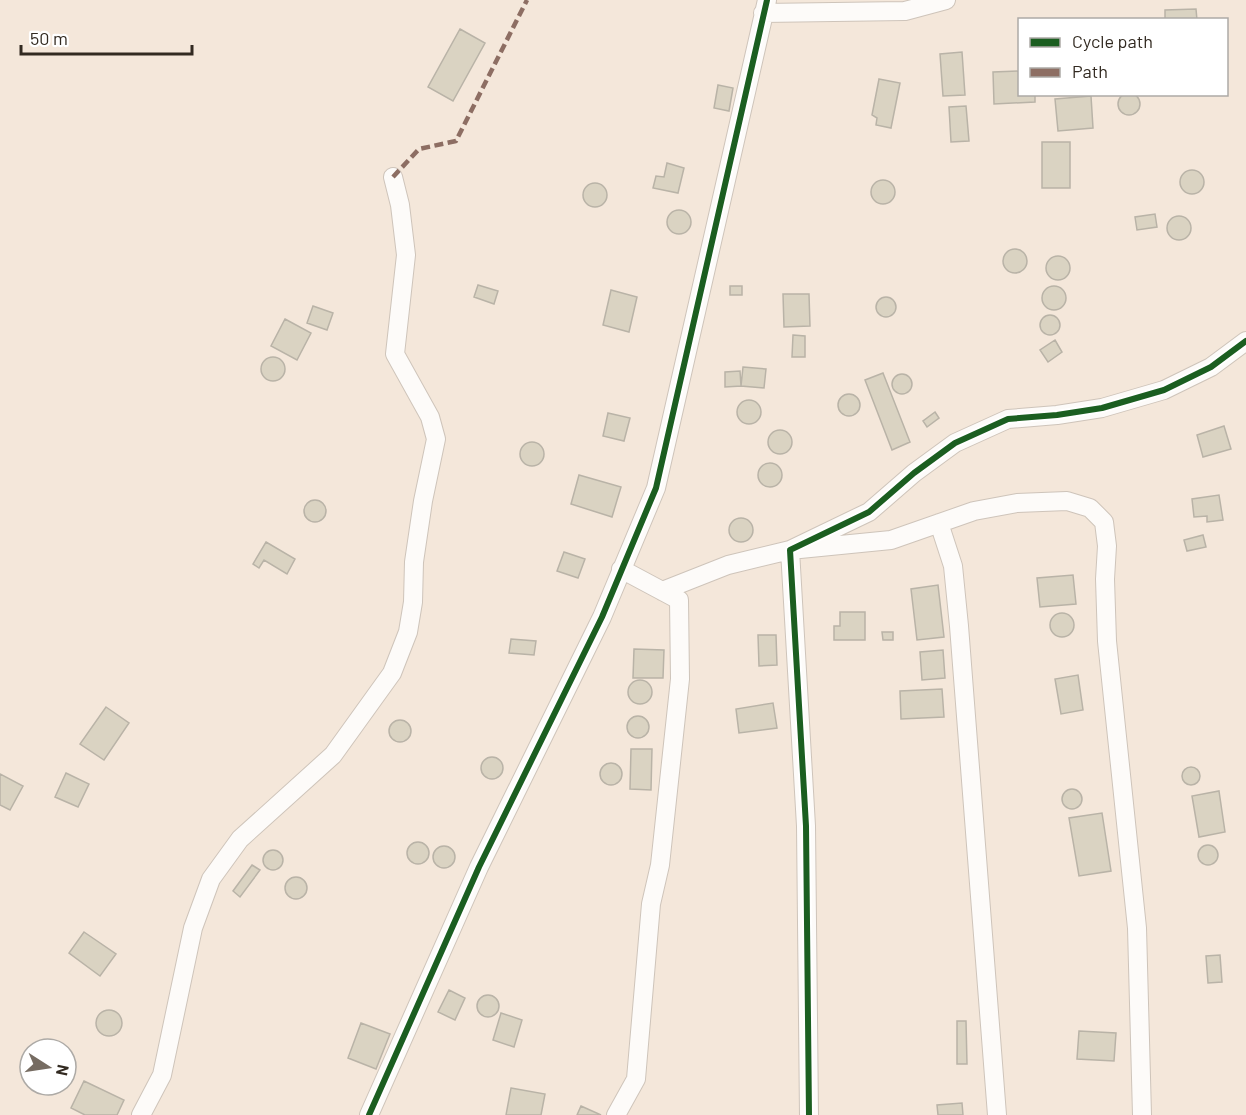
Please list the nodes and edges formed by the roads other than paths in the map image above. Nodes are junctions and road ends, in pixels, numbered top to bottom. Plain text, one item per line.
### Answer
1 (946, 0) edge
2 (765, 6) edge
3 (393, 177) dead end
4 (1246, 341) edge
5 (939, 523) junction
6 (790, 550) junction
7 (621, 569) junction
8 (662, 591) junction
9 (141, 1115) edge
10 (369, 1115) edge
11 (616, 1115) edge
12 (809, 1115) edge
13 (997, 1115) edge
14 (1142, 1115) edge

1 - 2 street
2 - 7 street
3 - 9 street
4 - 6 street
5 - 6 street
5 - 13 street
5 - 14 street
6 - 8 street
6 - 12 street
7 - 8 street
7 - 10 street
8 - 11 street

